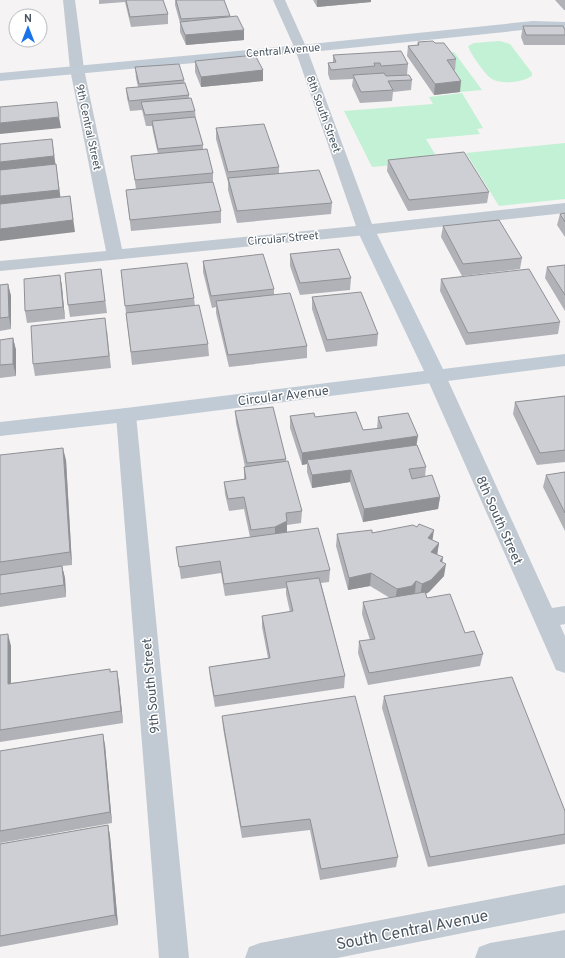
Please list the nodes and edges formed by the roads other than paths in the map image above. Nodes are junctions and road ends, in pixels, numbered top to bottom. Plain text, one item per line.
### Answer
1 (69, 0) edge
2 (279, 0) edge
3 (565, 26) edge
4 (301, 49) junction
5 (77, 69) junction
6 (0, 77) edge
7 (565, 208) edge
8 (366, 230) junction
9 (115, 254) junction
10 (0, 266) edge
11 (565, 360) edge
12 (436, 376) junction
13 (126, 415) junction
14 (0, 428) edge
15 (555, 616) edge
16 (565, 663) edge
17 (565, 899) edge
18 (565, 945) edge
19 (174, 958) edge
20 (260, 958) edge
21 (490, 958) edge

1 - 5 street, 9th Central Street
2 - 4 street, 8th South Street
3 - 4 street, Central Avenue
4 - 5 street, Central Avenue
4 - 8 street, 8th South Street
5 - 6 street, Central Avenue
5 - 9 street, 9th Central Street
7 - 8 street, Circular Street
8 - 9 street, Circular Street
8 - 12 street
9 - 10 street, Circular Street
11 - 12 street, Circular Avenue
12 - 13 street, Circular Avenue
12 - 15 street, 8th South Street
13 - 14 street, Circular Avenue
13 - 19 street, 9th South Street
15 - 16 street, 8th South Street
17 - 20 street, South Central Avenue
18 - 21 street

